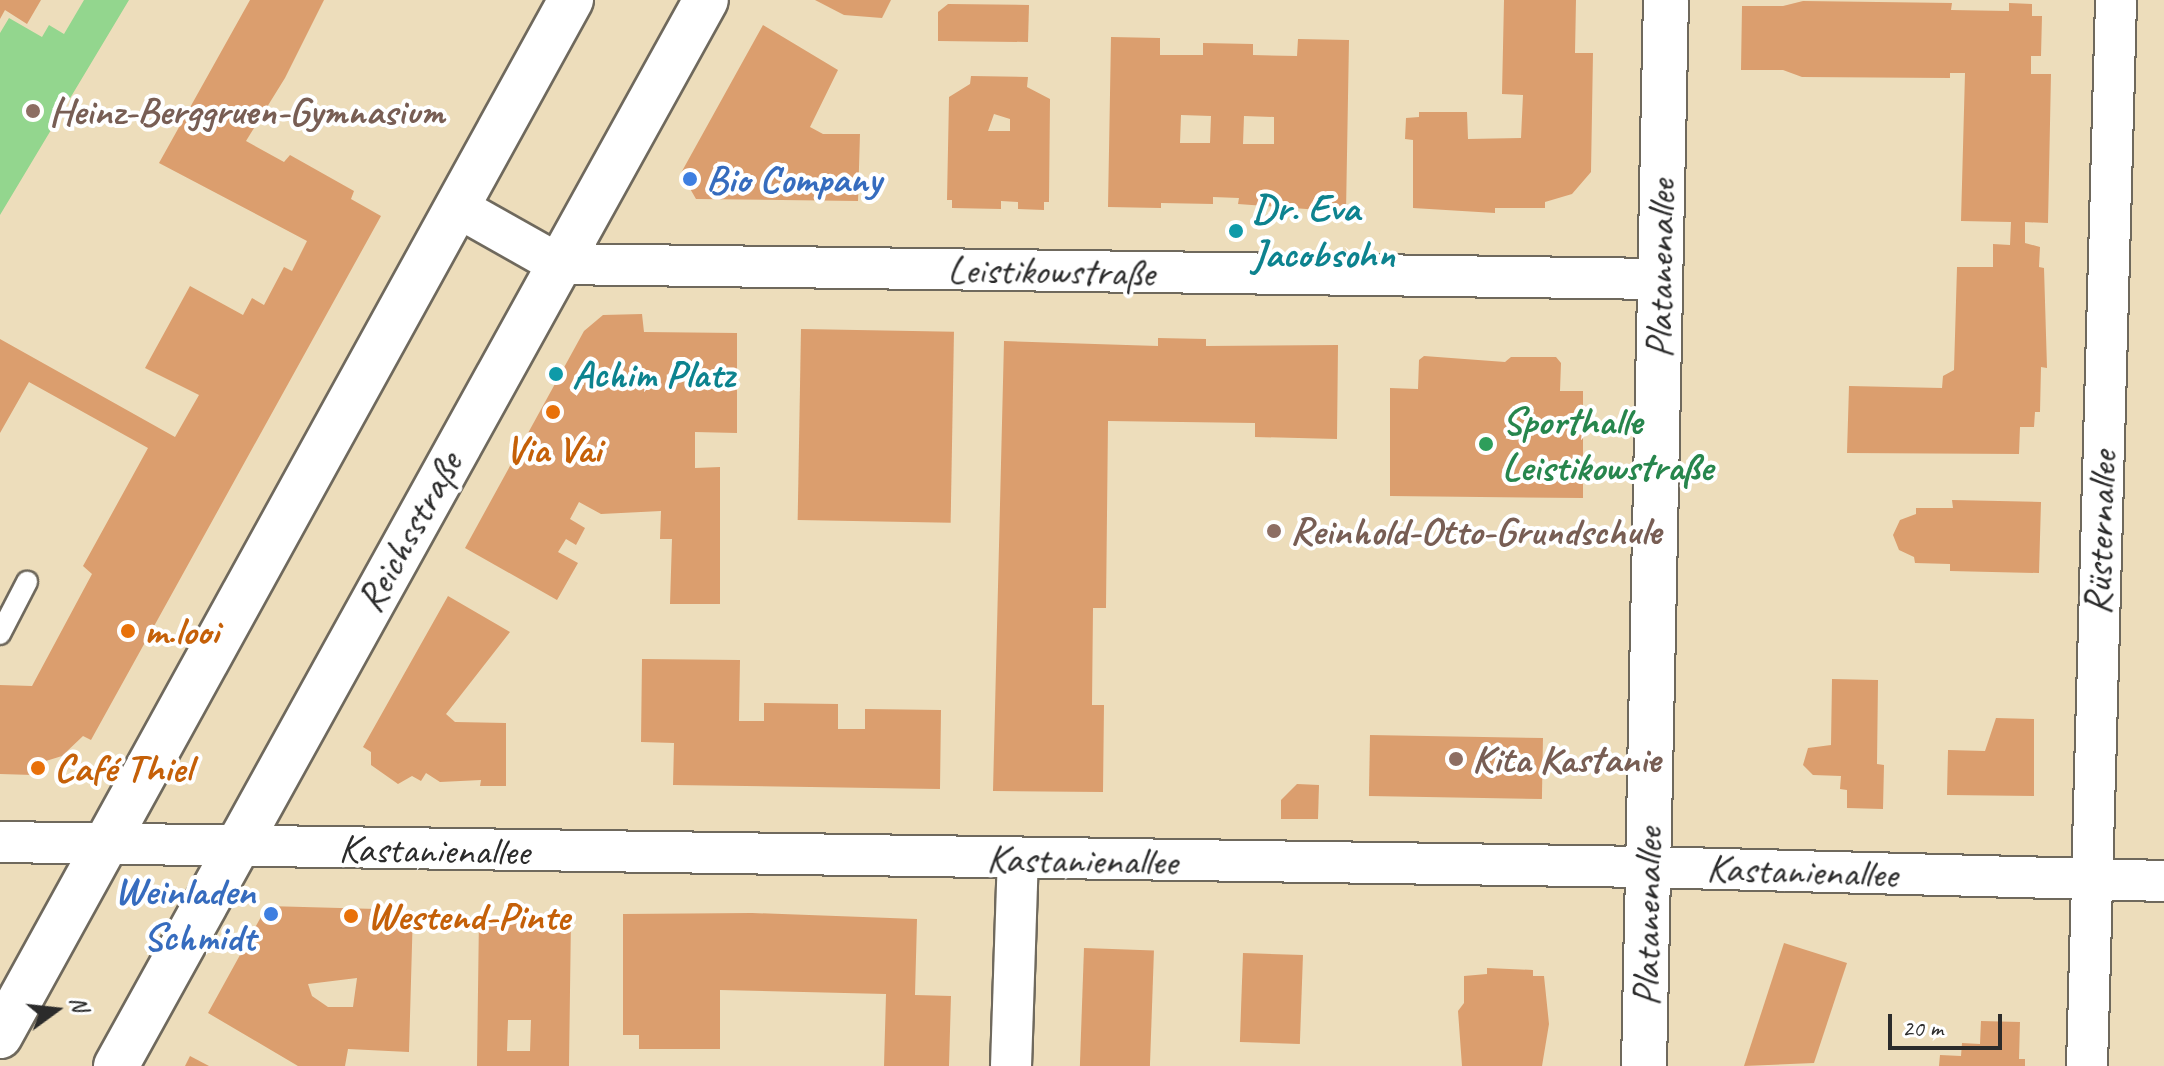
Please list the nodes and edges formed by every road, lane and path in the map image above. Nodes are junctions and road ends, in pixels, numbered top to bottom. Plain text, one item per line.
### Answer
1 (571, 0) edge
2 (706, 0) edge
3 (1666, 0) edge
4 (2116, 0) edge
5 (457, 207) junction
6 (558, 264) junction
7 (1660, 279) junction
8 (27, 582) dead end
9 (0, 634) edge
10 (0, 842) edge
11 (106, 845) junction
12 (236, 847) junction
13 (1018, 860) junction
14 (1647, 867) junction
15 (2090, 879) junction
16 (2164, 881) edge
17 (0, 1036) edge
18 (116, 1066) edge
19 (1011, 1066) edge
20 (1644, 1066) edge
21 (2087, 1066) edge

1 - 5 main road
2 - 6 main road, Reichsstraße
3 - 7 main road, Platanenallee
4 - 15 street, Rüsternallee
5 - 6 street, Leistikowstraße
5 - 11 main road
6 - 7 street, Leistikowstraße
6 - 12 main road, Reichsstraße
7 - 14 main road, Platanenallee
8 - 9 lane
10 - 11 street, Kastanienallee
11 - 12 street, Kastanienallee
11 - 17 main road
12 - 13 street, Kastanienallee
12 - 18 main road, Reichsstraße
13 - 14 street, Kastanienallee
13 - 19 street
14 - 15 street, Kastanienallee
14 - 20 main road, Platanenallee
15 - 16 street, Kastanienallee
15 - 21 street, Rüsternallee

